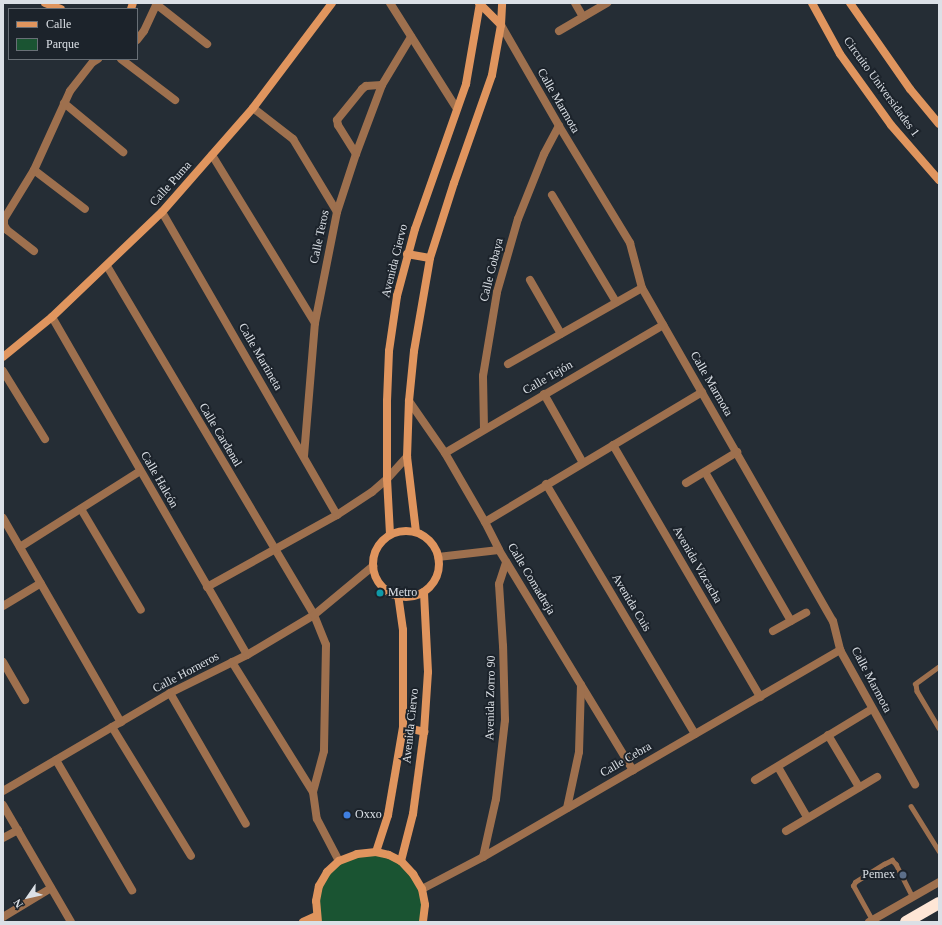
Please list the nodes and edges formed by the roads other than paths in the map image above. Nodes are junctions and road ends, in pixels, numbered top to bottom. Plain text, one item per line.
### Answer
1 (45, 3) edge
2 (332, 3) edge
3 (390, 3) edge
4 (502, 3) edge
5 (575, 3) edge
6 (607, 3) edge
7 (812, 3) edge
8 (850, 3) edge
9 (156, 4) edge
10 (479, 4) edge
11 (58, 8) edge
12 (583, 17) junction
13 (501, 25) junction
14 (559, 31) dead end
15 (411, 37) junction
16 (138, 39) edge
17 (207, 44) dead end
18 (96, 60) edge
19 (122, 60) edge
20 (382, 85) junction
21 (175, 100) dead end
22 (64, 103) junction
23 (253, 108) junction
24 (457, 109) junction
25 (939, 124) edge
26 (559, 126) junction
27 (123, 152) dead end
28 (356, 154) junction
29 (212, 155) junction
30 (34, 170) junction
31 (939, 180) edge
32 (552, 195) dead end
33 (85, 209) dead end
34 (162, 212) junction
35 (337, 212) junction
36 (34, 251) dead end
37 (407, 254) junction
38 (430, 258) junction
39 (107, 266) junction
40 (530, 280) dead end
41 (642, 288) junction
42 (616, 302) junction
43 (52, 317) junction
44 (314, 324) junction
45 (663, 325) junction
46 (561, 334) junction
47 (3, 357) edge
48 (508, 364) dead end
49 (3, 370) edge
50 (702, 392) junction
51 (544, 394) junction
52 (409, 401) junction
53 (484, 429) junction
54 (45, 439) dead end
55 (613, 445) junction
56 (738, 452) junction
57 (445, 453) junction
58 (304, 456) junction
59 (407, 457) junction
60 (583, 463) junction
61 (140, 471) junction
62 (705, 472) junction
63 (387, 479) junction
64 (686, 483) dead end
65 (546, 484) junction
66 (81, 509) junction
67 (337, 515) junction
68 (3, 518) edge
69 (485, 522) junction
70 (416, 532) junction
71 (390, 534) junction
72 (20, 547) junction
73 (499, 550) junction
74 (274, 551) junction
75 (438, 557) junction
76 (506, 562) junction
77 (373, 566) junction
78 (41, 583) junction
79 (207, 587) junction
80 (424, 592) junction
81 (398, 596) junction
82 (3, 606) edge
83 (141, 610) dead end
84 (806, 612) dead end
85 (314, 616) junction
86 (791, 621) junction
87 (772, 631) dead end
88 (840, 650) junction
89 (246, 655) junction
90 (3, 662) edge
91 (232, 662) junction
92 (939, 667) edge
93 (581, 685) junction
94 (170, 693) junction
95 (760, 696) junction
96 (25, 700) dead end
97 (872, 708) junction
98 (121, 722) junction
99 (112, 727) junction
100 (403, 727) junction
101 (939, 728) edge
102 (424, 732) junction
103 (695, 734) junction
104 (828, 735) junction
105 (56, 760) junction
106 (778, 767) junction
107 (633, 770) junction
108 (877, 777) dead end
109 (755, 780) dead end
110 (915, 784) dead end
111 (859, 787) junction
112 (3, 791) edge
113 (313, 792) junction
114 (3, 805) edge
115 (912, 806) dead end
116 (567, 808) junction
117 (807, 817) junction
118 (246, 824) dead end
119 (18, 830) junction
120 (786, 831) dead end
121 (3, 838) edge
122 (939, 851) edge
123 (376, 852) junction
124 (191, 856) dead end
125 (483, 857) junction
126 (339, 861) junction
127 (400, 861) junction
128 (939, 882) edge
129 (51, 888) junction
130 (132, 890) dead end
131 (422, 890) junction
132 (913, 897) junction
133 (939, 904) edge
134 (3, 917) edge
135 (317, 919) edge
136 (870, 921) edge
137 (71, 922) edge
138 (303, 922) edge
139 (423, 922) edge
140 (906, 922) edge

1 - 11 street
2 - 23 street, Calle Puma
3 - 15 street
4 - 13 street
5 - 12 street
6 - 12 street
7 - 31 street, Circuito Universidades 1
8 - 25 street, Circuito Universidades 1
9 - 16 street
9 - 17 street
10 - 13 street, Calle Marmota
10 - 24 street, Avenida Ciervo
12 - 14 street
13 - 26 street, Calle Marmota
13 - 38 street
15 - 20 street, Calle Teros
15 - 24 street
18 - 22 street
19 - 21 street
20 - 28 street, Calle Teros
20 - 28 street
22 - 27 street
22 - 30 street
23 - 29 street, Calle Puma
23 - 35 street
24 - 37 street, Avenida Ciervo
26 - 41 street, Calle Marmota
26 - 53 street, Calle Cobaya
28 - 35 street, Calle Teros
29 - 34 street, Calle Puma
29 - 44 street
30 - 33 street
30 - 36 street
32 - 42 street
34 - 39 street, Calle Puma
34 - 58 street, Calle Martineta
35 - 44 street, Calle Teros
37 - 38 street
37 - 63 street, Avenida Ciervo
38 - 52 street
39 - 43 street, Calle Puma
39 - 74 street, Calle Cardenal
40 - 46 street
41 - 42 street
41 - 45 street, Calle Marmota
42 - 46 street
43 - 47 street, Calle Puma
43 - 61 street, Calle Halcón
44 - 58 street, Calle Teros
45 - 50 street, Calle Marmota
45 - 51 street, Calle Tejón
46 - 48 street
49 - 54 street
50 - 55 street
50 - 56 street, Calle Marmota
51 - 53 street, Calle Tejón
51 - 60 street
52 - 57 street, Calle Comadreja
52 - 59 street
53 - 57 street, Calle Tejón
55 - 60 street
55 - 95 street, Avenida Vizcacha
56 - 62 street
56 - 88 street, Calle Marmota
57 - 69 street, Calle Comadreja
58 - 67 street, Calle Martineta
59 - 63 street
59 - 70 street
60 - 65 street
61 - 66 street
61 - 79 street, Calle Halcón
62 - 64 street
62 - 86 street
63 - 67 street
63 - 71 street, Avenida Ciervo
65 - 69 street
65 - 103 street, Avenida Cuis
66 - 72 street
66 - 83 street
67 - 74 street
68 - 72 street
69 - 73 street, Calle Comadreja
70 - 71 street
70 - 75 street
71 - 77 street
72 - 78 street
73 - 75 street
73 - 76 street, Calle Comadreja
74 - 79 street
74 - 85 street, Calle Cardenal
75 - 80 street
76 - 93 street, Calle Comadreja
76 - 125 street, Avenida Zorro 90
77 - 81 street
77 - 85 street, Calle Horneros
78 - 82 street
78 - 98 street
79 - 89 street, Calle Halcón
80 - 81 street
80 - 102 street, Avenida Ciervo
81 - 100 street, Avenida Ciervo
84 - 86 street
85 - 89 street, Calle Horneros
85 - 113 street, Calle Cardenal
86 - 87 street
88 - 95 street, Calle Cebra
88 - 97 street, Calle Marmota
89 - 91 street, Calle Horneros
90 - 96 street
91 - 94 street, Calle Horneros
91 - 113 street
92 - 101 lane
93 - 107 street, Calle Comadreja
93 - 116 street
94 - 98 street, Calle Horneros
94 - 118 street
95 - 103 street, Calle Cebra
97 - 104 street
97 - 110 street, Calle Marmota
98 - 99 street, Calle Horneros
99 - 105 street, Calle Horneros
99 - 124 street
100 - 102 street
100 - 123 street, Avenida Ciervo
102 - 127 street, Avenida Ciervo
103 - 107 street, Calle Cebra
104 - 106 street
104 - 111 street
105 - 112 street, Calle Horneros
105 - 130 street
106 - 109 street
106 - 117 street
107 - 116 street, Calle Cebra
108 - 111 street
111 - 117 street
113 - 126 street
114 - 119 street
115 - 122 lane
116 - 125 street, Calle Cebra
117 - 120 street
119 - 121 street
119 - 129 street
123 - 126 street
123 - 127 street
125 - 131 street, Calle Cebra
126 - 135 street
127 - 131 street
128 - 132 street
129 - 134 street
129 - 137 street
131 - 139 street
132 - 136 street
132 - 136 lane
133 - 140 highway
135 - 138 street

